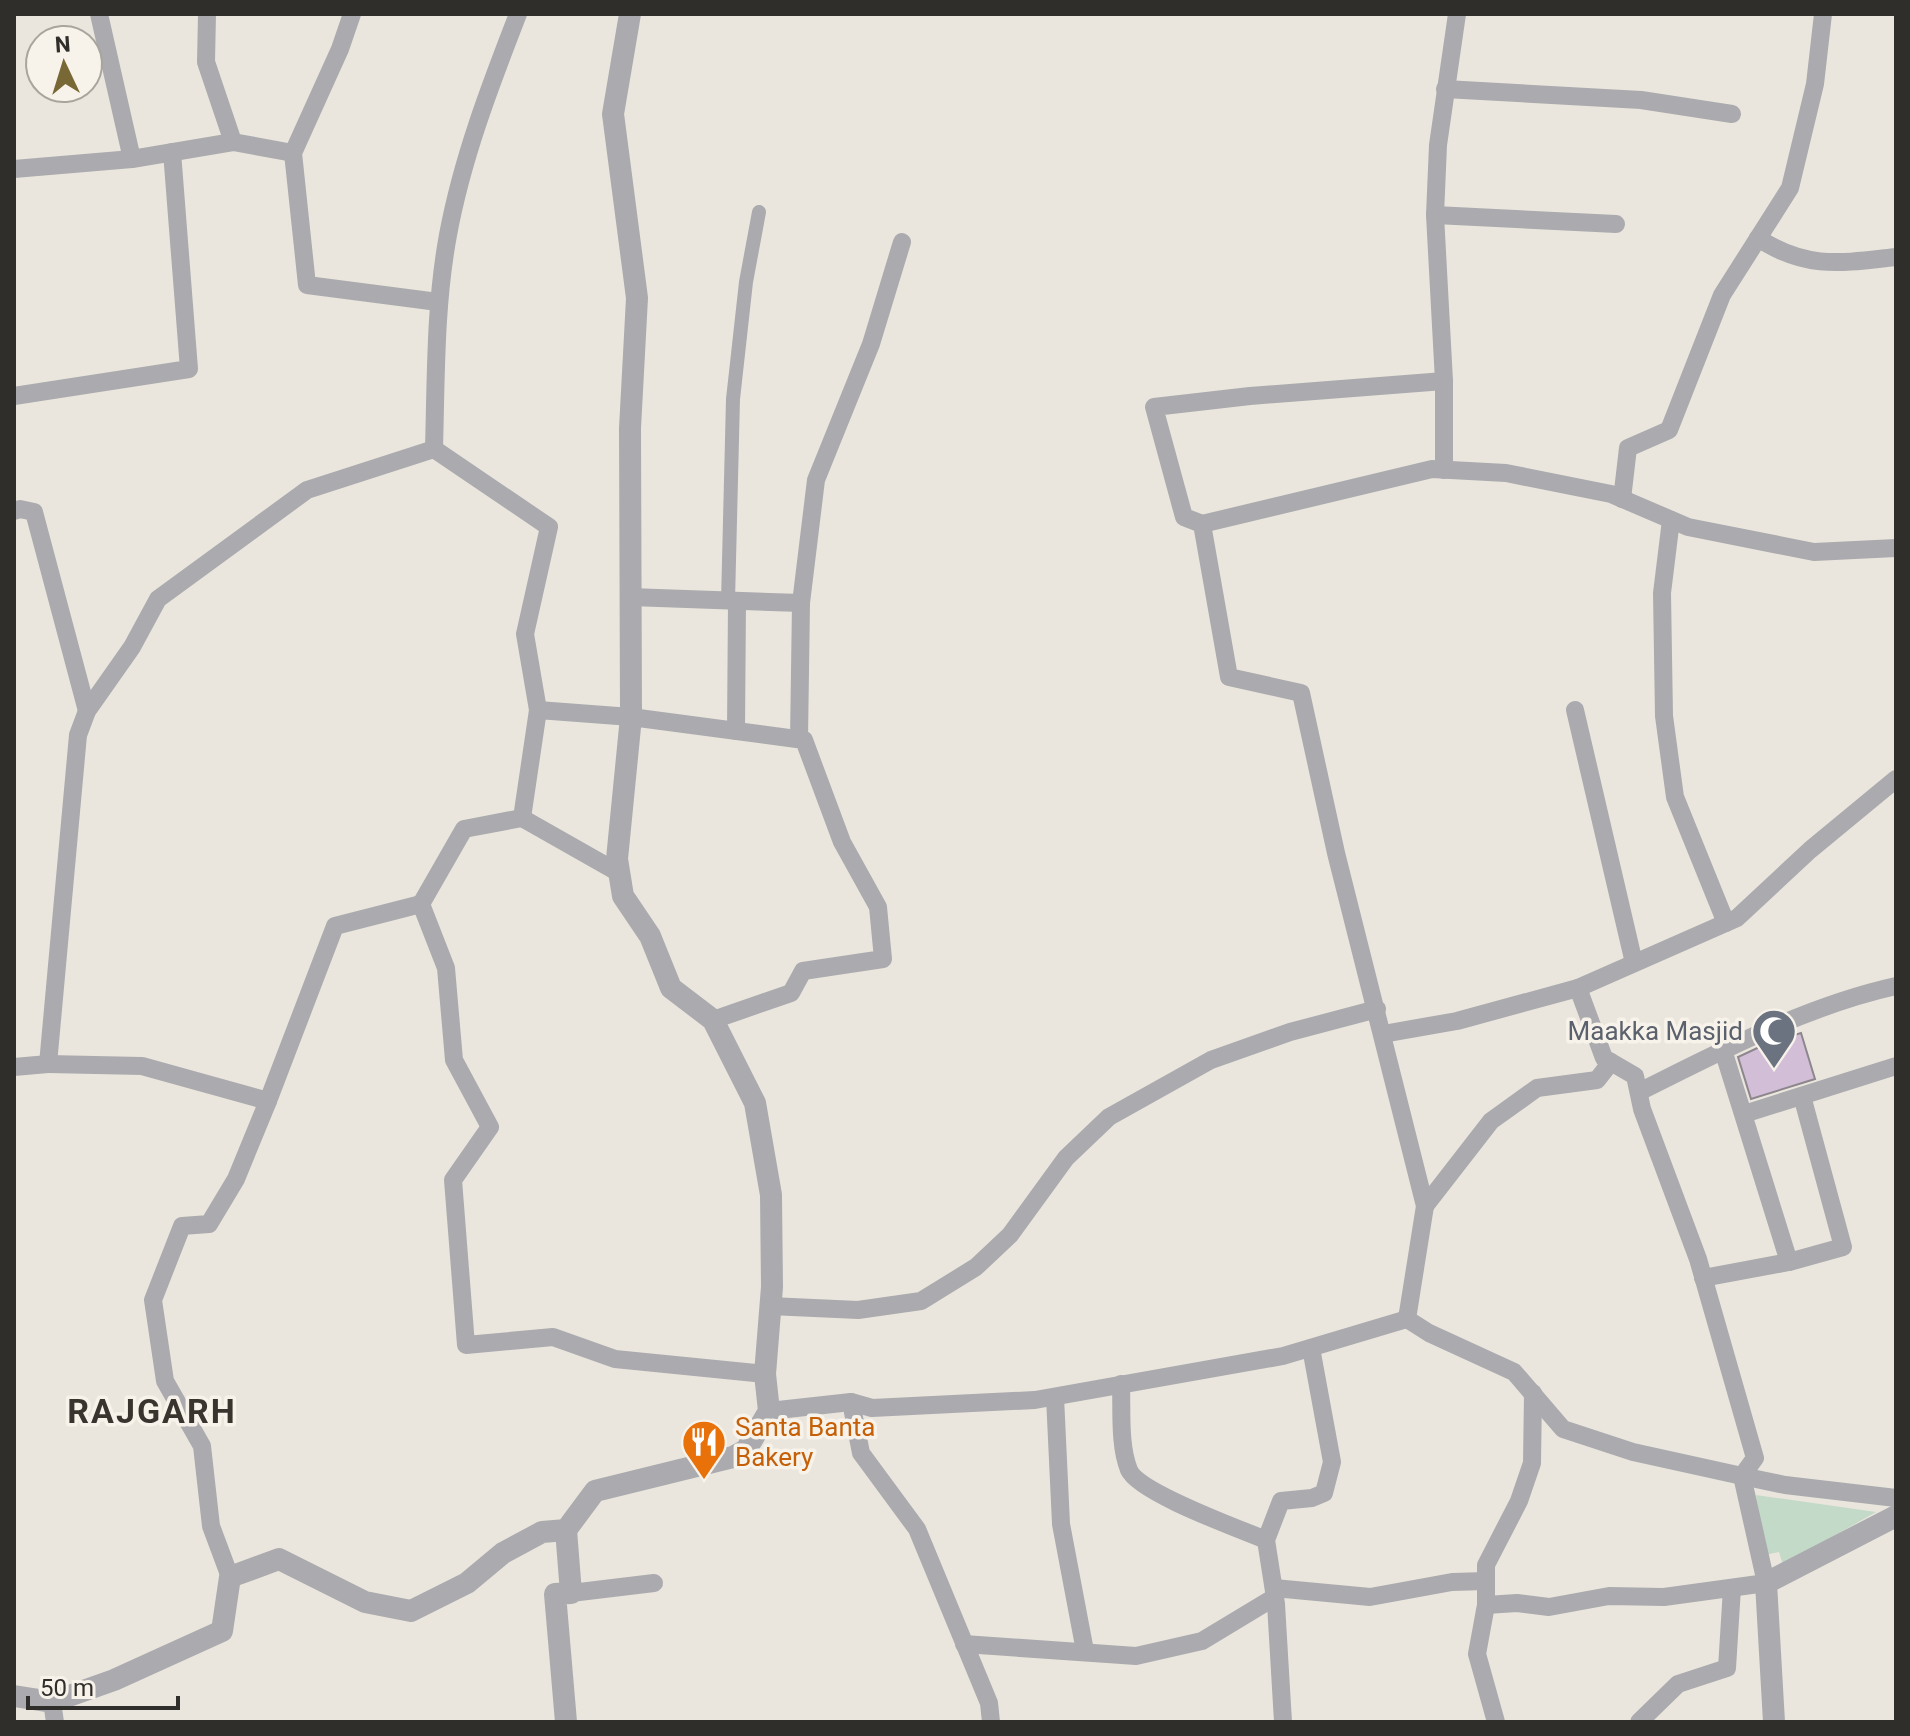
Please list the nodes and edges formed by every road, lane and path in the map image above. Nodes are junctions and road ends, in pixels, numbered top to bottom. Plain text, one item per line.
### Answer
1 (99, 14) edge
2 (207, 14) edge
3 (352, 14) edge
4 (518, 14) edge
5 (630, 14) edge
6 (1457, 14) edge
7 (1823, 14) edge
8 (1445, 89) junction
9 (1732, 114) dead end
10 (233, 142) junction
11 (172, 152) junction
12 (293, 153) junction
13 (132, 159) junction
14 (14, 169) edge
15 (759, 212) dead end
16 (1435, 215) junction
17 (1616, 224) dead end
18 (1758, 238) junction
19 (902, 242) dead end
20 (1896, 257) edge
21 (438, 302) junction
22 (1444, 381) junction
23 (14, 396) edge
24 (434, 449) junction
25 (1444, 470) junction
26 (1622, 499) junction
27 (14, 511) edge
28 (1671, 520) junction
29 (1202, 524) junction
30 (1896, 548) edge
31 (630, 597) junction
32 (732, 601) junction
33 (801, 603) junction
34 (538, 710) junction
35 (1575, 710) dead end
36 (87, 711) junction
37 (631, 717) junction
38 (736, 731) junction
39 (799, 739) junction
40 (1896, 779) edge
41 (522, 818) junction
42 (619, 873) junction
43 (421, 904) junction
44 (1726, 923) junction
45 (1634, 963) junction
46 (1896, 986) edge
47 (1578, 988) junction
48 (1377, 1009) junction
49 (713, 1020) junction
50 (1383, 1034) junction
51 (1723, 1050) junction
52 (1611, 1062) junction
53 (48, 1064) junction
54 (1896, 1066) edge
55 (14, 1067) edge
56 (1639, 1092) junction
57 (1802, 1096) junction
58 (268, 1101) junction
59 (1744, 1114) junction
60 (1425, 1206) junction
61 (1789, 1262) junction
62 (1703, 1278) junction
63 (770, 1306) junction
64 (1407, 1319) junction
65 (1311, 1348) junction
66 (765, 1374) junction
67 (1121, 1384) junction
68 (1533, 1393) junction
69 (1055, 1397) junction
70 (851, 1402) junction
71 (769, 1411) junction
72 (1742, 1476) junction
73 (1896, 1498) edge
74 (1896, 1516) edge
75 (566, 1530) junction
76 (1266, 1540) junction
77 (230, 1577) junction
78 (1486, 1581) junction
79 (654, 1583) dead end
80 (1766, 1583) junction
81 (1732, 1588) junction
82 (1274, 1592) junction
83 (571, 1593) junction
84 (1486, 1605) junction
85 (964, 1644) junction
86 (1085, 1651) junction
87 (14, 1696) edge
88 (54, 1712) edge
89 (566, 1722) edge
90 (991, 1722) edge
91 (1283, 1722) edge
92 (1496, 1722) edge
93 (1639, 1722) edge
94 (1774, 1722) edge

1 - 13 street
2 - 10 street
3 - 12 street
4 - 21 street
5 - 31 street
6 - 8 street
7 - 18 street
8 - 9 street
8 - 16 street
10 - 11 street
10 - 12 street
11 - 13 street
11 - 23 street
12 - 21 street
13 - 14 street
15 - 32 street
16 - 17 street
16 - 22 street
18 - 20 street
18 - 26 street
19 - 33 street
21 - 24 street
22 - 25 street
22 - 29 street
24 - 34 street
24 - 36 street
25 - 26 street
25 - 29 street
26 - 28 street
27 - 36 street
28 - 30 street
28 - 44 street
29 - 48 street
31 - 32 street
31 - 37 street
32 - 33 street
32 - 38 street
33 - 39 street
34 - 37 street
34 - 41 street
35 - 45 street
36 - 53 street
37 - 38 street
37 - 42 street
38 - 39 street
39 - 49 street
40 - 44 street
41 - 42 street
41 - 43 street
42 - 49 street
43 - 58 street
43 - 66 street
44 - 45 street
45 - 47 street
46 - 51 street
47 - 50 street
47 - 52 street
48 - 50 street
48 - 63 street
49 - 63 street
50 - 60 street
51 - 56 street
51 - 59 street
52 - 56 street
52 - 60 street
53 - 55 street
53 - 58 street
54 - 57 street
56 - 62 street
57 - 59 street
57 - 61 street
58 - 77 street
59 - 61 street
60 - 64 street
61 - 62 street
62 - 72 street
63 - 66 street
64 - 65 street
64 - 68 street
65 - 67 street
65 - 76 street
66 - 71 street
67 - 69 street
67 - 76 street
68 - 72 street
68 - 78 street
69 - 70 street
69 - 86 street
70 - 71 street
70 - 85 street
71 - 75 street
72 - 73 street
72 - 80 street
74 - 80 street
75 - 77 street
75 - 83 street
76 - 82 street
77 - 88 street
78 - 82 street
78 - 84 street
79 - 83 street
80 - 81 street
80 - 94 street
81 - 84 street
81 - 93 street
82 - 86 street
82 - 91 street
83 - 89 street
84 - 92 street
85 - 86 street
85 - 90 street
87 - 88 street

